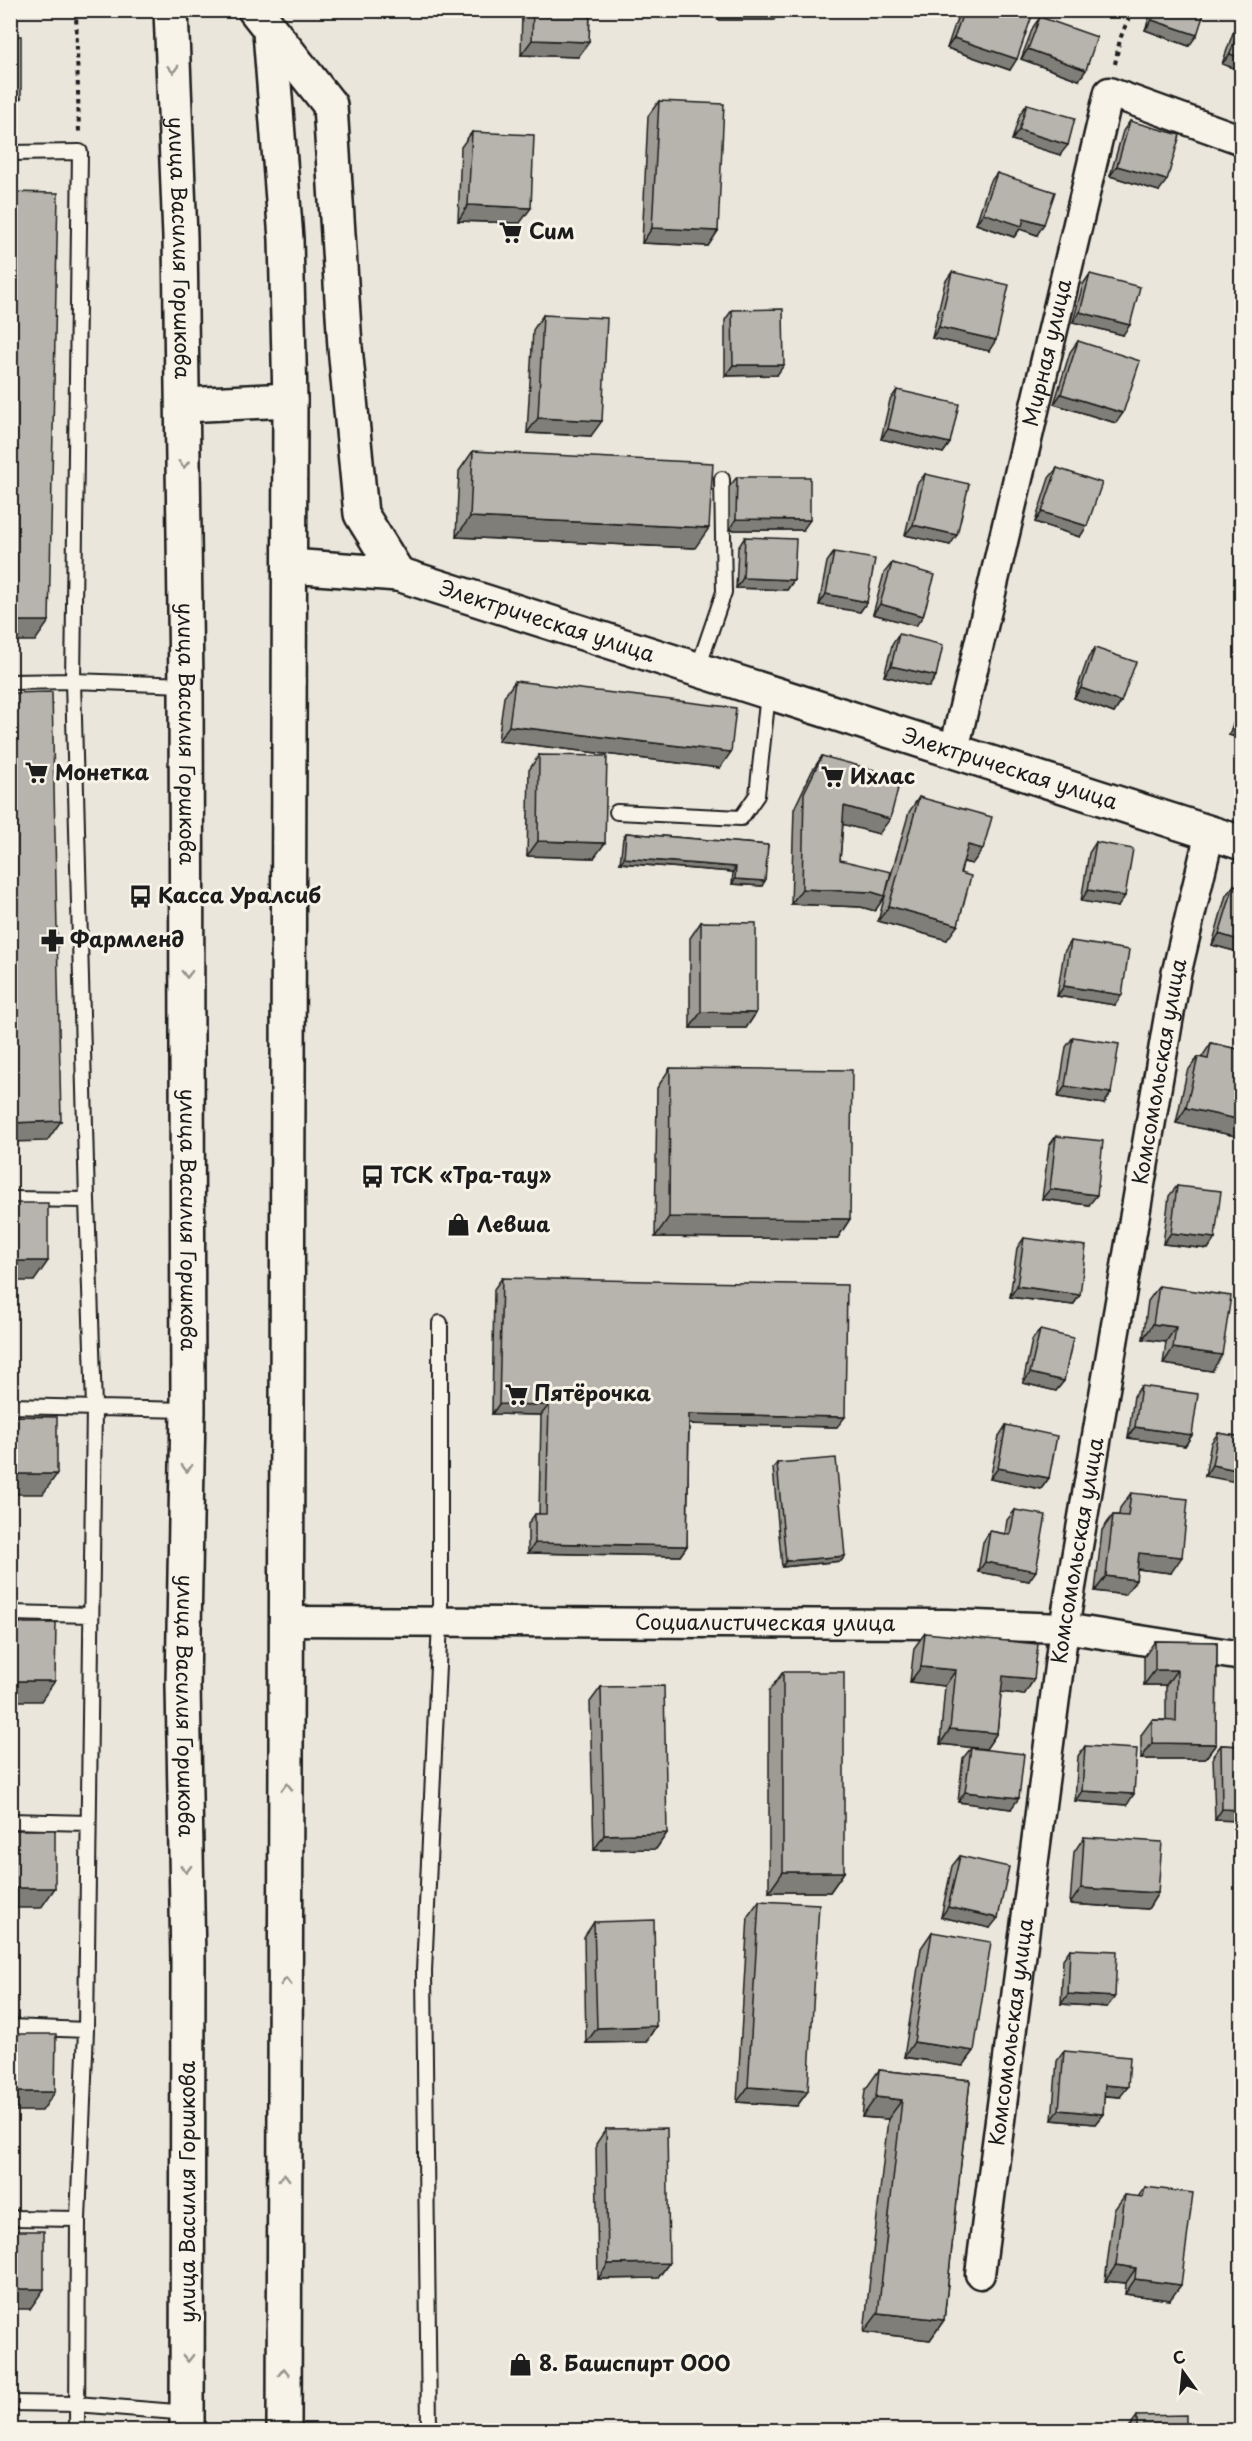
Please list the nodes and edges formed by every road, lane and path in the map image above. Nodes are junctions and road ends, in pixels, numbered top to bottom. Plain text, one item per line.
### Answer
1 (76, 10) edge
2 (171, 10) edge
3 (1132, 10) edge
4 (263, 21) edge
5 (1109, 92) junction
6 (1242, 140) edge
7 (80, 152) junction
8 (10, 153) edge
9 (290, 400) junction
10 (183, 405) junction
11 (722, 479) dead end
12 (290, 566) junction
13 (398, 574) junction
14 (697, 671) junction
15 (73, 681) junction
16 (10, 682) edge
17 (186, 685) junction
18 (768, 694) junction
19 (954, 750) junction
20 (617, 812) dead end
21 (1210, 832) junction
22 (1242, 843) edge
23 (10, 1199) edge
24 (87, 1200) junction
25 (440, 1323) dead end
26 (10, 1406) edge
27 (94, 1407) junction
28 (188, 1410) junction
29 (10, 1613) edge
30 (91, 1615) junction
31 (287, 1621) junction
32 (440, 1622) junction
33 (1064, 1628) junction
34 (1242, 1656) edge
35 (10, 1821) edge
36 (88, 1823) junction
37 (10, 2027) edge
38 (86, 2030) junction
39 (10, 2218) edge
40 (78, 2219) junction
41 (980, 2274) dead end
42 (10, 2403) edge
43 (76, 2404) junction
44 (188, 2422) edge
45 (77, 2430) edge
46 (284, 2430) edge
47 (429, 2430) edge

1 - 7 path
2 -> 10 main road, улица Василия Горшкова
3 - 5 path
4 - 9 main road
4 - 13 main road
5 - 6 street
5 - 19 street, Мирная улица
7 - 8 lane
7 - 15 lane
9 - 10 main road
9 - 12 main road
10 -> 17 main road, улица Василия Горшкова
11 - 14 lane
12 - 13 main road, Электрическая улица
12 - 31 main road
13 - 14 main road, Электрическая улица
14 - 18 main road, Электрическая улица
15 - 16 lane
15 - 17 lane
15 - 24 lane
17 -> 28 main road, улица Василия Горшкова
18 - 19 main road, Электрическая улица
18 - 20 lane
19 - 21 main road, Электрическая улица
21 - 22 main road, Электрическая улица
21 - 33 street, Комсомольская улица
23 - 24 lane
24 - 27 lane
25 - 32 lane
26 - 27 lane
27 - 28 lane
27 - 30 lane
28 -> 44 main road, улица Василия Горшкова
29 - 30 lane
30 - 36 lane
31 - 32 street, Социалистическая улица
46 -> 31 main road
32 - 33 street, Социалистическая улица
32 - 47 lane
33 - 34 street, Социалистическая улица
33 - 41 street, Комсомольская улица
35 - 36 lane
36 - 38 lane
37 - 38 lane
38 - 40 lane
39 - 40 lane
40 - 43 lane
42 - 43 lane
43 - 44 lane
43 - 45 lane

